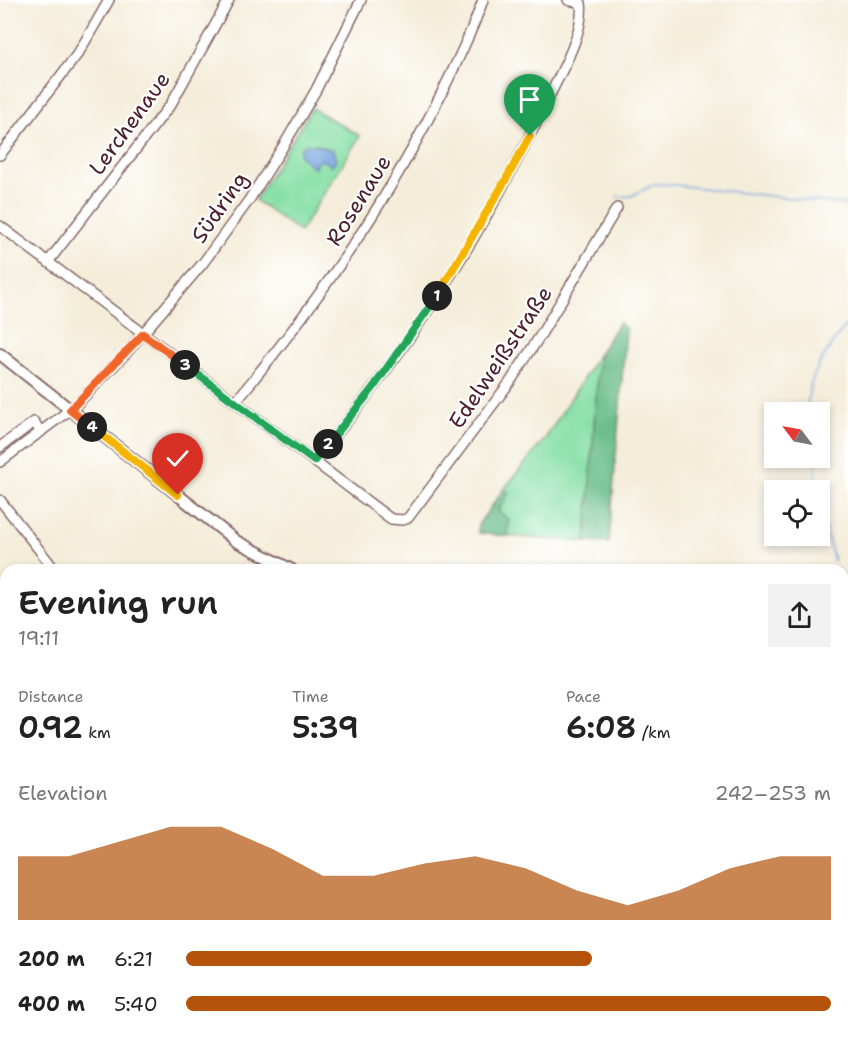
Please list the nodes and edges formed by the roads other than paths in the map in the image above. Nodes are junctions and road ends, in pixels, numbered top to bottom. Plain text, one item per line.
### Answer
1 (109, 0) edge
2 (229, 0) edge
3 (361, 0) edge
4 (483, 0) edge
5 (568, 0) edge
6 (0, 155) edge
7 (617, 207) dead end
8 (0, 226) edge
9 (48, 262) junction
10 (143, 334) junction
11 (0, 354) edge
12 (235, 402) junction
13 (70, 410) junction
14 (41, 432) junction
15 (0, 447) edge
16 (314, 461) junction
17 (0, 462) edge
18 (0, 500) edge
19 (50, 564) edge
20 (280, 564) edge

1 - 6 street
2 - 9 street, Lerchenaue
3 - 10 street, Südring
4 - 12 street, Rosenaue
5 - 16 street
7 - 16 street, Edelweißstraße
8 - 9 street
9 - 10 street
10 - 12 street
10 - 13 street, Südring
11 - 13 main road
12 - 16 street
13 - 14 street, Südring
13 - 20 main road
14 - 15 street
14 - 17 street, Südring
18 - 19 street

